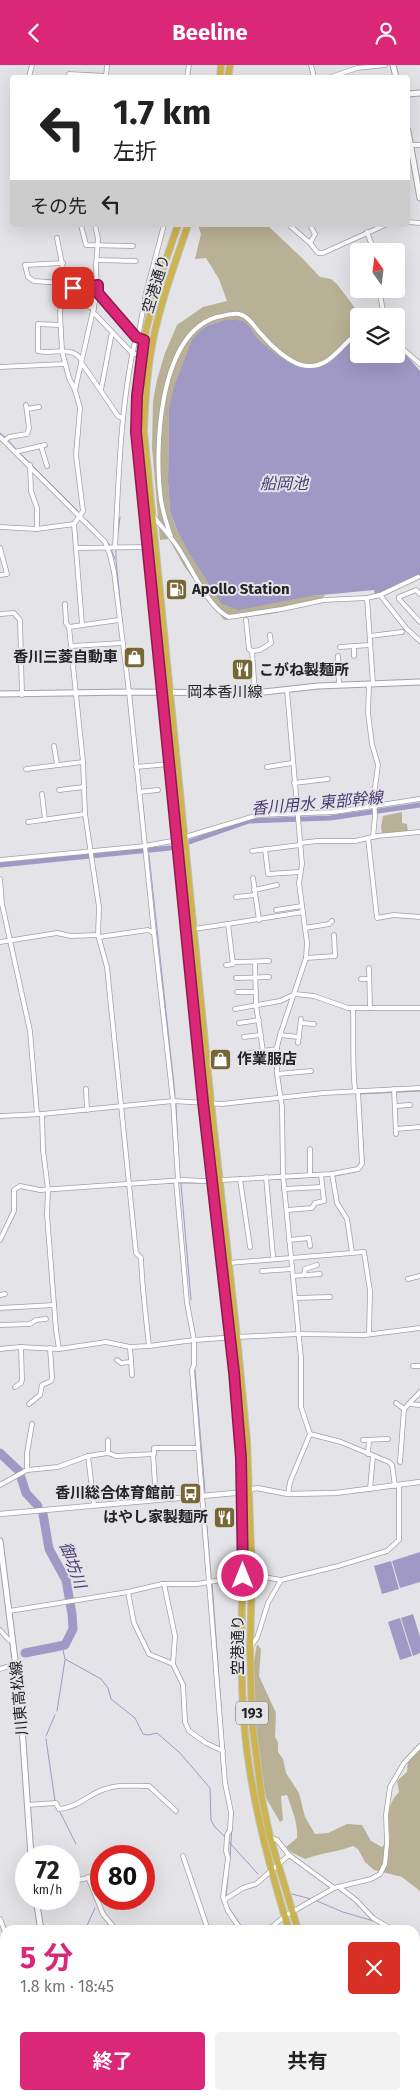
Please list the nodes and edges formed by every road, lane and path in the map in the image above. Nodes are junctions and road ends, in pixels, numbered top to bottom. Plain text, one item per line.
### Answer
1 (385, 65) edge
2 (69, 74) dead end
3 (81, 75) edge
4 (337, 75) edge
5 (410, 140) edge
6 (411, 145) junction
7 (420, 145) edge
8 (419, 181) edge
9 (420, 198) edge
10 (82, 227) edge
11 (95, 227) edge
12 (163, 227) edge
13 (177, 227) edge
14 (187, 227) edge
15 (291, 227) edge
16 (311, 227) edge
17 (380, 227) edge
18 (367, 232) junction
19 (58, 238) dead end
20 (310, 243) junction
21 (371, 243) edge
22 (98, 245) junction
23 (133, 246) dead end
24 (96, 260) junction
25 (136, 261) dead end
26 (63, 263) junction
27 (65, 284) junction
28 (98, 285) junction
29 (98, 293) junction
30 (62, 300) junction
31 (93, 310) junction
32 (60, 325) junction
33 (112, 332) junction
34 (140, 338) junction
35 (350, 340) edge
36 (62, 351) junction
37 (405, 351) edge
38 (132, 353) junction
39 (142, 355) junction
40 (81, 361) junction
41 (64, 364) junction
42 (420, 364) edge
43 (0, 367) edge
44 (75, 390) junction
45 (101, 390) junction
46 (39, 407) dead end
47 (122, 419) junction
48 (0, 437) edge
49 (6, 440) junction
50 (17, 451) junction
51 (30, 465) junction
52 (47, 466) dead end
53 (151, 513) junction
54 (80, 517) junction
55 (74, 524) junction
56 (0, 527) edge
57 (37, 529) junction
58 (171, 537) junction
59 (108, 547) junction
60 (115, 547) junction
61 (147, 547) junction
62 (0, 548) edge
63 (78, 548) junction
64 (0, 575) edge
65 (418, 577) dead end
66 (420, 594) edge
67 (380, 595) junction
68 (367, 598) junction
69 (65, 604) dead end
70 (0, 614) edge
71 (119, 620) junction
72 (246, 620) dead end
73 (420, 623) edge
74 (82, 624) junction
75 (68, 627) junction
76 (402, 632) dead end
77 (270, 635) dead end
78 (370, 636) junction
79 (420, 641) edge
80 (122, 643) junction
81 (370, 645) junction
82 (71, 646) junction
83 (354, 646) junction
84 (340, 647) dead end
85 (252, 651) junction
86 (338, 656) dead end
87 (354, 656) dead end
88 (420, 682) edge
89 (371, 684) junction
90 (339, 685) junction
91 (287, 690) junction
92 (129, 692) junction
93 (161, 692) junction
94 (169, 692) junction
95 (75, 693) junction
96 (256, 693) junction
97 (0, 694) edge
98 (22, 695) junction
99 (54, 746) dead end
100 (83, 762) junction
101 (292, 763) junction
102 (57, 764) junction
103 (169, 764) junction
104 (136, 767) junction
105 (267, 767) dead end
106 (26, 769) dead end
107 (328, 779) dead end
108 (294, 783) junction
109 (84, 787) junction
110 (60, 790) dead end
111 (158, 790) dead end
112 (139, 792) junction
113 (42, 794) dead end
114 (420, 799) edge
115 (374, 806) junction
116 (85, 814) junction
117 (298, 817) junction
118 (45, 820) junction
119 (28, 822) dead end
120 (420, 832) edge
121 (184, 837) junction
122 (371, 838) junction
123 (177, 839) junction
124 (300, 844) junction
125 (145, 846) junction
126 (265, 849) junction
127 (91, 851) junction
128 (252, 851) dead end
129 (0, 860) edge
130 (300, 872) junction
131 (253, 878) dead end
132 (0, 879) edge
133 (277, 885) dead end
134 (254, 890) junction
135 (255, 895) junction
136 (236, 897) dead end
137 (302, 906) junction
138 (276, 911) dead end
139 (303, 912) junction
140 (420, 917) edge
141 (259, 920) junction
142 (332, 921) dead end
143 (228, 924) junction
144 (305, 928) junction
145 (194, 929) junction
146 (154, 933) junction
147 (334, 935) dead end
148 (98, 936) junction
149 (11, 941) junction
150 (0, 942) edge
151 (306, 958) junction
152 (270, 961) dead end
153 (255, 962) junction
154 (235, 963) dead end
155 (226, 965) dead end
156 (369, 969) dead end
157 (256, 977) junction
158 (269, 977) dead end
159 (236, 978) dead end
160 (361, 979) dead end
161 (369, 979) junction
162 (256, 991) junction
163 (237, 992) dead end
164 (295, 993) junction
165 (256, 1005) junction
166 (370, 1008) junction
167 (420, 1008) edge
168 (235, 1009) dead end
169 (353, 1009) junction
170 (259, 1020) junction
171 (239, 1023) dead end
172 (314, 1024) dead end
173 (261, 1035) junction
174 (280, 1035) junction
175 (244, 1037) dead end
176 (299, 1037) junction
177 (298, 1043) dead end
178 (277, 1049) junction
179 (263, 1051) junction
180 (243, 1054) dead end
181 (311, 1071) dead end
182 (277, 1074) junction
183 (420, 1088) edge
184 (86, 1089) dead end
185 (357, 1091) junction
186 (394, 1091) junction
187 (280, 1099) junction
188 (173, 1101) junction
189 (203, 1102) junction
190 (211, 1103) junction
191 (410, 1105) dead end
192 (395, 1106) junction
193 (120, 1107) junction
194 (87, 1110) junction
195 (42, 1114) junction
196 (37, 1115) junction
197 (0, 1116) edge
198 (419, 1127) edge
199 (418, 1133) dead end
200 (310, 1149) dead end
201 (332, 1174) junction
202 (310, 1175) junction
203 (321, 1175) junction
204 (283, 1176) junction
205 (266, 1177) junction
206 (220, 1179) junction
207 (240, 1179) junction
208 (177, 1180) junction
209 (212, 1180) junction
210 (130, 1184) junction
211 (322, 1187) junction
212 (48, 1189) junction
213 (284, 1189) junction
214 (286, 1210) junction
215 (0, 1240) edge
216 (289, 1240) junction
217 (310, 1246) dead end
218 (250, 1247) dead end
219 (352, 1252) junction
220 (273, 1256) dead end
221 (291, 1258) junction
222 (229, 1263) junction
223 (317, 1265) dead end
224 (292, 1269) junction
225 (262, 1271) dead end
226 (320, 1274) dead end
227 (304, 1275) junction
228 (293, 1276) junction
229 (420, 1276) edge
230 (408, 1279) dead end
231 (330, 1297) dead end
232 (295, 1298) junction
233 (54, 1305) junction
234 (0, 1308) edge
235 (46, 1319) dead end
236 (0, 1325) edge
237 (420, 1328) edge
238 (298, 1334) junction
239 (369, 1334) junction
240 (234, 1337) junction
241 (194, 1340) junction
242 (149, 1346) junction
243 (21, 1347) junction
244 (130, 1347) junction
245 (50, 1348) junction
246 (0, 1349) edge
247 (59, 1349) junction
248 (117, 1360) dead end
249 (131, 1362) junction
250 (420, 1365) edge
251 (413, 1366) dead end
252 (132, 1375) dead end
253 (16, 1387) dead end
254 (420, 1391) edge
255 (396, 1403) dead end
256 (29, 1404) dead end
257 (408, 1404) junction
258 (420, 1405) edge
259 (404, 1409) junction
260 (32, 1424) dead end
261 (310, 1434) junction
262 (388, 1439) dead end
263 (108, 1440) dead end
264 (198, 1448) junction
265 (108, 1453) junction
266 (153, 1454) junction
267 (368, 1454) junction
268 (373, 1455) junction
269 (88, 1456) junction
270 (400, 1461) dead end
271 (27, 1470) junction
272 (420, 1482) edge
273 (0, 1485) edge
274 (397, 1486) junction
275 (370, 1489) junction
276 (246, 1491) junction
277 (288, 1494) junction
278 (203, 1496) junction
279 (156, 1500) junction
280 (94, 1505) junction
281 (0, 1514) edge
282 (0, 1541) edge
283 (252, 1575) junction
284 (243, 1576) junction
285 (281, 1580) junction
286 (209, 1582) junction
287 (164, 1585) junction
288 (128, 1592) junction
289 (9, 1611) junction
290 (0, 1630) edge
291 (13, 1641) junction
292 (250, 1648) junction
293 (16, 1664) junction
294 (173, 1664) junction
295 (0, 1669) edge
296 (420, 1746) edge
297 (223, 1751) junction
298 (27, 1805) junction
299 (176, 1811) dead end
300 (270, 1837) junction
301 (29, 1845) edge
302 (288, 1855) junction
303 (183, 1856) dead end
304 (278, 1864) junction
305 (271, 1869) junction
306 (88, 1877) joint
307 (80, 1879) edge
308 (339, 1887) junction
309 (334, 1888) junction
310 (224, 1900) junction
311 (38, 1910) edge
312 (292, 1913) junction
313 (285, 1916) junction
314 (40, 1925) edge
315 (112, 1925) edge
316 (206, 1925) edge
317 (238, 1925) edge
318 (274, 1925) edge
319 (288, 1925) edge
320 (296, 1925) edge
321 (385, 1925) edge

1 - 4 street
2 - 3 street
5 - 6 main road
6 - 7 street
6 - 8 main road
8 - 9 main road
10 - 22 street
11 - 22 street
12 - 34 street
13 - 34 highway, 空港通り / 193
14 - 53 highway, 空港通り / 193
15 - 20 street
16 - 20 street
17 - 18 street
18 - 20 street
18 - 21 street
19 - 26 street
22 - 23 street
22 - 24 street
24 - 25 street
24 - 28 street
26 - 27 street
26 - 27 street
27 - 28 street
27 - 30 street
28 - 29 street
29 - 31 street
29 - 34 street
30 - 31 street
30 - 32 street
31 - 33 street
31 - 40 street
32 - 36 street
32 - 36 street
33 - 38 street
33 - 45 street
34 - 38 street
34 - 39 highway, 空港通り / 193
35 - 58 street
36 - 40 street
36 - 41 street
37 - 42 street
38 - 39 street
38 - 47 street
39 - 61 highway, 空港通り / 193
40 - 44 street
40 - 45 street
41 - 43 street
41 - 44 street
44 - 54 street
45 - 47 street
46 - 49 street
47 - 60 street
48 - 49 street
49 - 50 street
50 - 51 street
50 - 52 street
51 - 54 street
51 - 57 street
53 - 58 street
53 - 94 highway, 空港通り / 193
54 - 55 street
54 - 59 street
55 - 57 street
55 - 63 street
56 - 57 street
58 - 68 street
59 - 60 street
59 - 63 street
59 - 71 street
60 - 61 street
61 - 93 highway, 空港通り / 193
62 - 64 street
63 - 74 street
65 - 67 street
66 - 73 street
67 - 68 street
67 - 79 street
68 - 78 street
69 - 75 street
70 - 98 street
71 - 74 street
71 - 80 street
72 - 85 street
74 - 75 street
75 - 82 street
76 - 78 street
77 - 85 street
78 - 81 street
80 - 82 street
80 - 92 street
81 - 83 street
81 - 89 street
82 - 95 street
83 - 84 street
83 - 87 street
85 - 96 street
86 - 90 street
88 - 89 main road, 岡本香川線
89 - 90 main road, 岡本香川線
89 - 115 street
90 - 91 main road, 岡本香川線
91 - 96 main road, 岡本香川線
91 - 101 street
92 - 93 main road, 岡本香川線
92 - 95 main road, 岡本香川線
92 - 104 street
93 - 94 main road, 岡本香川線
93 - 103 highway, 空港通り / 193
94 - 96 main road, 岡本香川線
94 - 121 highway, 空港通り / 193
95 - 98 main road, 岡本香川線
95 - 100 street
97 - 98 main road, 岡本香川線
99 - 102 street
100 - 102 street
100 - 109 street
101 - 105 street
101 - 108 street
102 - 106 street
103 - 104 street
103 - 123 highway, 空港通り / 193
104 - 112 street
107 - 108 street
108 - 117 street
109 - 110 street
109 - 116 street
111 - 112 street
112 - 125 street
113 - 118 street
114 - 115 street
115 - 117 street
115 - 122 street
116 - 118 street
116 - 127 street
117 - 121 street
117 - 124 street
118 - 119 street
120 - 122 street
121 - 123 street
121 - 145 highway, 空港通り / 193
122 - 124 street
122 - 140 street
123 - 125 street
123 - 189 highway, 空港通り / 193
124 - 126 street
124 - 130 street
125 - 127 street
125 - 146 street
126 - 128 street
126 - 130 street
127 - 129 street
127 - 148 street
130 - 137 street
131 - 134 street
132 - 149 street
133 - 134 street
134 - 135 street
135 - 136 street
135 - 141 street
137 - 138 street
137 - 139 street
139 - 141 street
139 - 144 street
141 - 143 street
142 - 144 street
143 - 145 street
143 - 155 street
144 - 151 street
145 - 190 highway, 空港通り / 193
146 - 148 street
146 - 188 street
147 - 151 street
148 - 149 street
148 - 193 street
149 - 150 street
149 - 196 street
151 - 164 street
152 - 153 street
153 - 154 street
153 - 157 street
156 - 161 street
157 - 158 street
157 - 159 street
157 - 162 street
160 - 161 street
161 - 166 street
162 - 163 street
162 - 165 street
164 - 165 street
164 - 169 street
164 - 174 street
165 - 168 street
165 - 170 street
166 - 167 street
166 - 169 street
169 - 185 street
170 - 171 street
170 - 173 street
172 - 176 street
173 - 175 street
173 - 179 street
174 - 176 street
174 - 178 street
176 - 177 street
178 - 179 street
178 - 182 street
179 - 180 street
181 - 182 street
182 - 187 street
183 - 186 street
184 - 194 street
185 - 186 street
185 - 187 street
185 - 201 street
186 - 192 street
187 - 190 street
187 - 204 street
188 - 189 street
188 - 193 street
188 - 208 street
189 - 190 street
189 - 209 highway, 空港通り / 193
190 - 206 highway, 空港通り / 193
191 - 192 street
192 - 198 street
193 - 194 street
193 - 210 street
194 - 195 street
195 - 196 street
195 - 212 street
196 - 197 street
198 - 199 street
200 - 202 street
201 - 203 street
201 - 219 street
202 - 203 street
202 - 204 street
203 - 211 street
204 - 205 street
204 - 213 street
205 - 207 street
205 - 220 street
206 - 207 street
206 - 209 street
206 - 222 highway, 空港通り / 193
207 - 218 street
208 - 209 street
208 - 210 street
208 - 241 street
209 - 240 highway, 空港通り / 193
210 - 212 street
210 - 242 street
211 - 213 street
211 - 214 street
212 - 215 street
212 - 233 street
213 - 214 street
214 - 216 street
216 - 217 street
216 - 221 street
219 - 221 street
219 - 239 street
221 - 222 street
221 - 224 street
222 - 240 highway, 空港通り / 193
223 - 227 street
224 - 225 street
224 - 228 street
226 - 227 street
227 - 228 street
228 - 232 street
229 - 230 street
231 - 232 street
232 - 238 street
233 - 234 street
233 - 247 street
235 - 236 street
237 - 239 street
238 - 239 street
238 - 240 street
238 - 261 street
240 - 241 street
240 - 276 highway, 空港通り / 193
241 - 242 street
241 - 264 street
242 - 244 street
243 - 245 street
243 - 246 street
243 - 253 street
244 - 247 street
244 - 249 street
245 - 247 street
245 - 256 street
248 - 249 street
249 - 252 street
250 - 251 street
254 - 257 street
255 - 259 street
257 - 258 street
257 - 259 street
259 - 270 street
260 - 271 street
261 - 267 street
261 - 277 street
262 - 267 street
263 - 265 street
264 - 266 street
264 - 278 street
265 - 266 street
265 - 269 street
266 - 279 street
267 - 268 street
268 - 274 street
268 - 275 street
269 - 271 street
269 - 280 street
271 - 273 street
272 - 274 street
274 - 275 street
274 - 285 street
275 - 277 street
276 - 277 street
276 - 278 street
276 - 283 highway, 空港通り / 193
276 - 284 highway, 空港通り / 193
278 - 279 street
278 - 286 street
279 - 280 street
280 - 281 street
282 - 289 main road, 川東高松線
283 - 284 street
283 - 285 street
283 - 292 highway, 空港通り / 193
284 - 286 street
284 - 305 highway, 空港通り / 193
285 - 292 street
286 - 287 street
286 - 297 street
287 - 288 street
287 - 294 street
288 - 289 street
288 - 294 street
289 - 291 main road, 川東高松線
290 - 291 street
291 - 293 main road, 川東高松線
292 - 300 highway, 空港通り / 193
293 - 295 street
293 - 298 main road, 川東高松線
294 - 297 street
296 - 308 street
297 - 310 street
298 - 299 street
298 - 301 main road, 川東高松線
300 - 302 street
300 - 304 highway, 空港通り / 193
302 - 304 street
302 - 309 street
303 - 316 street
304 - 305 street
304 - 312 highway, 空港通り / 193
305 - 310 street
305 - 313 highway, 空港通り / 193
306 - 307 street
306 - 315 street
308 - 309 street
308 - 321 street
309 - 312 street
310 - 317 street
311 - 314 main road
312 - 313 street
312 - 320 highway, 空港通り / 193
313 - 318 street
313 - 319 highway, 空港通り / 193

